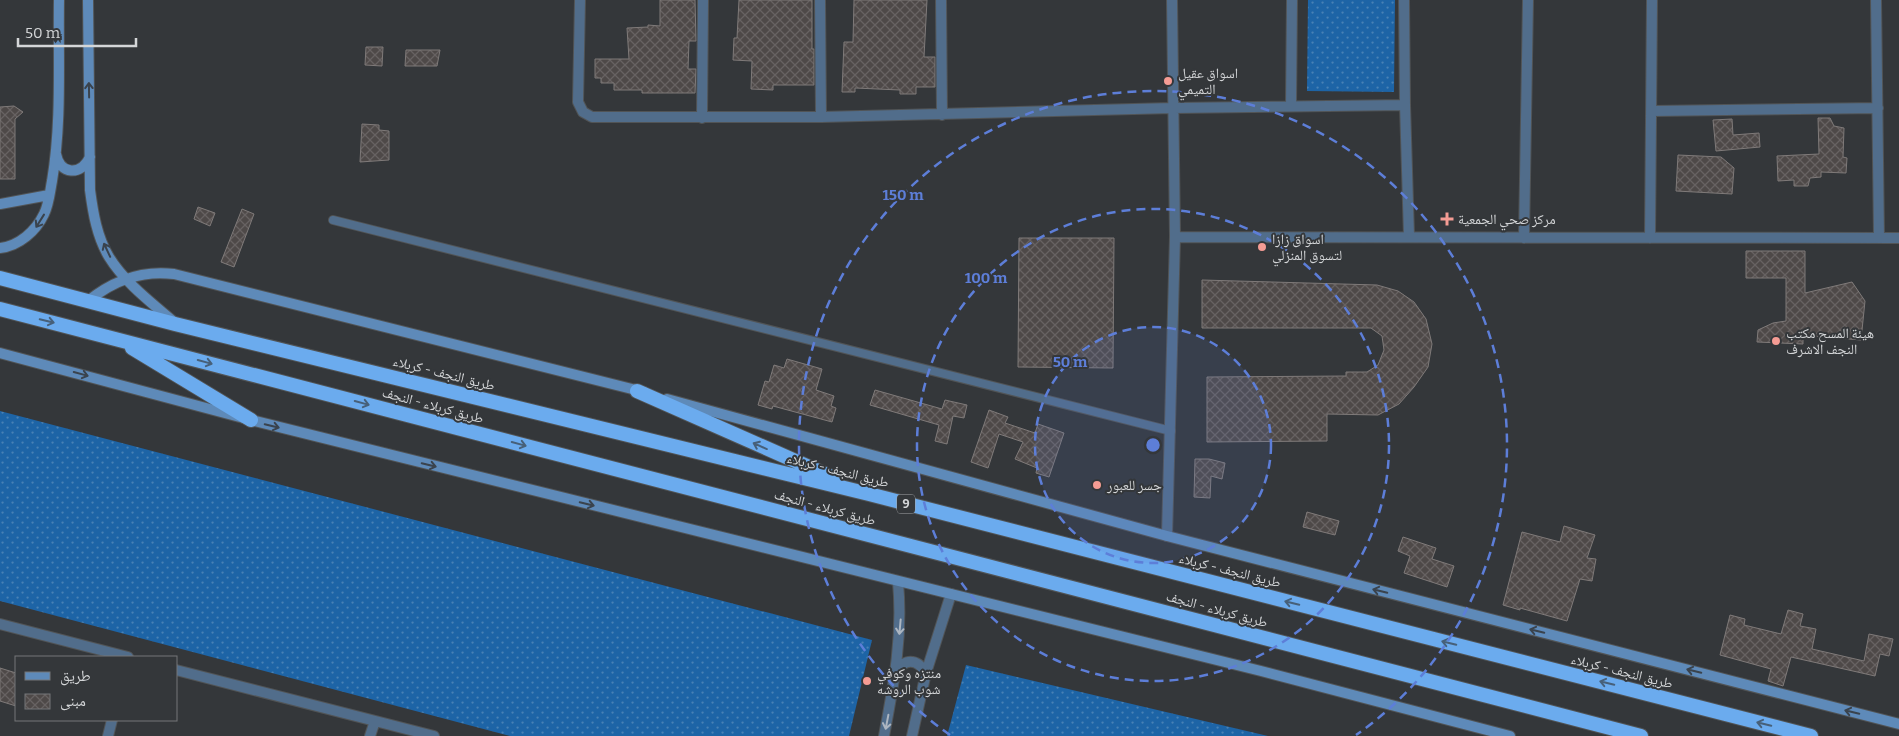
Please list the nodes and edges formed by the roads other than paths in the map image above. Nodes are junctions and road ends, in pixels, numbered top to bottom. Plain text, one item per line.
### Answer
1 (59, 0) edge
2 (88, 0) edge
3 (580, 0) edge
4 (703, 0) edge
5 (820, 0) edge
6 (941, 0) edge
7 (1172, 0) edge
8 (1292, 0) edge
9 (1404, 0) edge
10 (1528, 0) edge
11 (1652, 0) edge
12 (1876, 0) edge
13 (1405, 105) junction
14 (1291, 106) junction
15 (1173, 108) junction
16 (1878, 108) junction
17 (1652, 111) junction
18 (942, 115) junction
19 (821, 117) junction
20 (702, 118) junction
21 (56, 153) junction
22 (90, 157) junction
23 (49, 195) junction
24 (0, 204) edge
25 (332, 220) dead end
26 (1409, 236) junction
27 (1175, 237) junction
28 (1524, 238) junction
29 (1650, 238) junction
30 (1879, 238) junction
31 (1899, 238) edge
32 (0, 248) edge
33 (0, 278) edge
34 (127, 278) junction
35 (88, 301) junction
36 (0, 310) edge
37 (175, 324) junction
38 (119, 340) junction
39 (0, 353) edge
40 (637, 390) junction
41 (251, 420) junction
42 (1171, 431) junction
43 (869, 494) junction
44 (1167, 536) junction
45 (898, 582) junction
46 (951, 594) junction
47 (0, 624) edge
48 (124, 656) edge
49 (178, 671) edge
50 (896, 673) junction
51 (926, 673) junction
52 (112, 721) edge
53 (374, 721) junction
54 (1899, 724) edge
55 (108, 736) edge
56 (370, 736) edge
57 (434, 736) edge
58 (884, 736) edge
59 (912, 736) edge
60 (1510, 736) edge
61 (1641, 736) edge
62 (1811, 736) edge

1 - 21 main road
22 -> 2 main road
3 - 20 street
4 - 20 street
5 - 19 street
6 - 18 street
7 - 15 street
8 - 14 street
9 - 13 street
10 - 28 street
11 - 17 street
12 - 16 street
13 - 14 street
13 - 26 street
14 - 15 street
15 - 18 street
15 - 27 street
16 - 17 street
16 - 30 street
17 - 29 street
18 - 19 street
19 - 20 street
21 - 22 main road
21 - 23 main road
34 -> 22 main road
23 - 24 main road
23 -> 32 main road
25 - 42 lane
26 - 27 street
26 - 28 street
27 - 42 street
28 - 29 street
29 - 30 street
30 - 31 street
33 - 35 highway, طريق النجف - کربلاء / 9
34 - 35 main road
34 - 37 main road
34 - 40 main road
35 - 37 highway, طريق النجف - کربلاء / 9
36 -> 38 highway, طريق کربلاء - النجف
37 - 43 highway, طريق النجف - کربلاء / 9
38 - 41 highway
38 -> 61 highway, طريق کربلاء - النجف
39 -> 41 main road
43 -> 40 highway
40 - 44 main road
41 -> 45 main road
42 - 44 street
62 -> 43 highway, طريق النجف - کربلاء / 9
54 -> 44 main road
45 - 46 main road
45 -> 50 street
46 - 51 street
46 - 60 main road
47 - 48 street
49 - 53 street
50 - 51 street
50 -> 58 street
51 - 59 street
52 - 55 street
53 - 56 street
53 - 57 street

